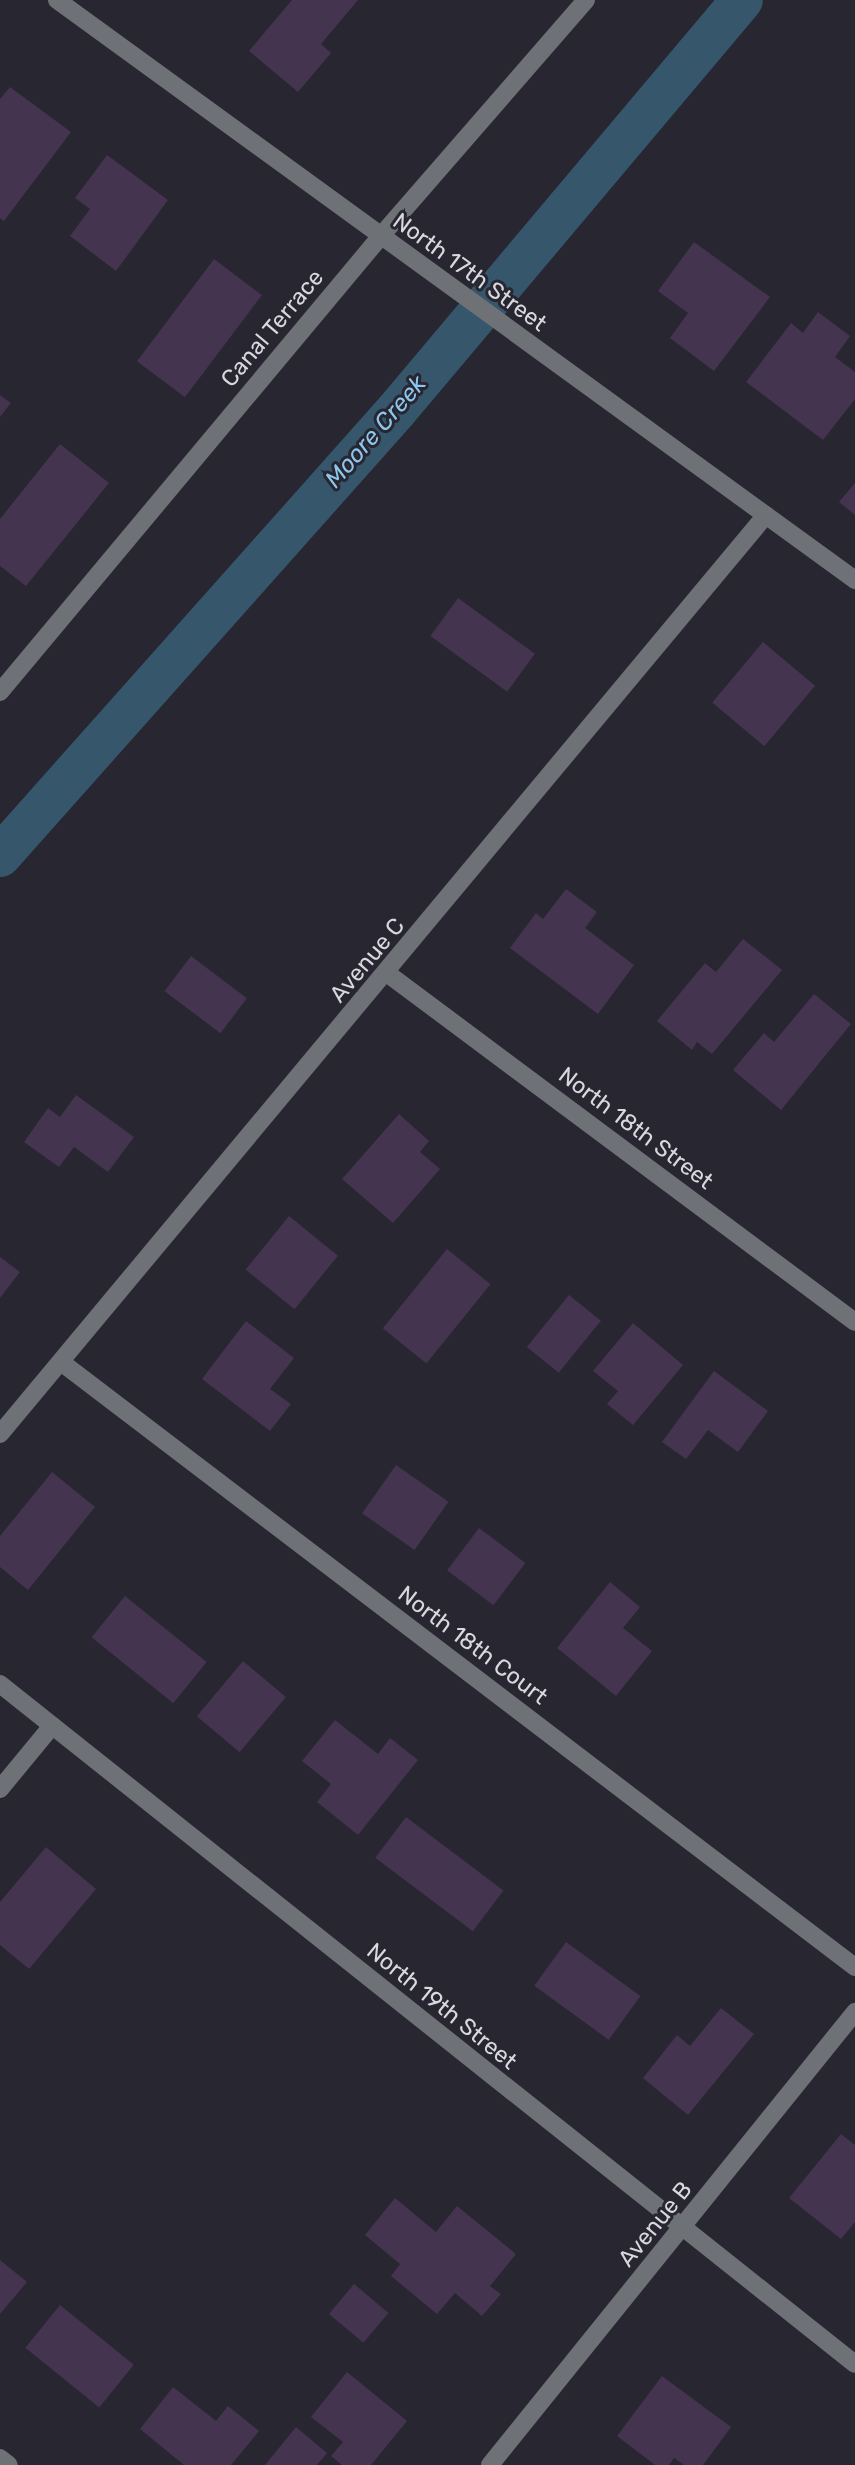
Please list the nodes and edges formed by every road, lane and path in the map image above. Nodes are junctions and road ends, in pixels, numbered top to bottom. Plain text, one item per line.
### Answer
1 (57, 0) edge
2 (586, 0) edge
3 (380, 237) junction
4 (766, 515) junction
5 (855, 580) edge
6 (6, 673) edge
7 (0, 692) edge
8 (388, 974) junction
9 (855, 1322) edge
10 (61, 1362) junction
11 (0, 1434) edge
12 (0, 1684) edge
13 (52, 1726) junction
14 (0, 1789) edge
15 (855, 1967) edge
16 (855, 2012) edge
17 (682, 2230) junction
18 (855, 2364) edge
19 (0, 2458) edge
20 (9, 2465) edge
21 (489, 2465) edge

1 - 3 street, North 17th Street
2 - 3 street, Canal Terrace
3 - 4 street, North 17th Street
3 - 6 street, Canal Terrace
4 - 5 street, North 17th Street
4 - 8 street, Avenue C
6 - 7 street, Canal Terrace
8 - 9 street, North 18th Street
8 - 10 street, Avenue C
10 - 11 street, Avenue C
10 - 15 street, North 18th Court
12 - 13 street, North 19th Street
13 - 14 street
13 - 17 street, North 19th Street
16 - 17 street, Avenue B
17 - 18 street, North 19th Street
17 - 21 street, Avenue B
19 - 20 street

